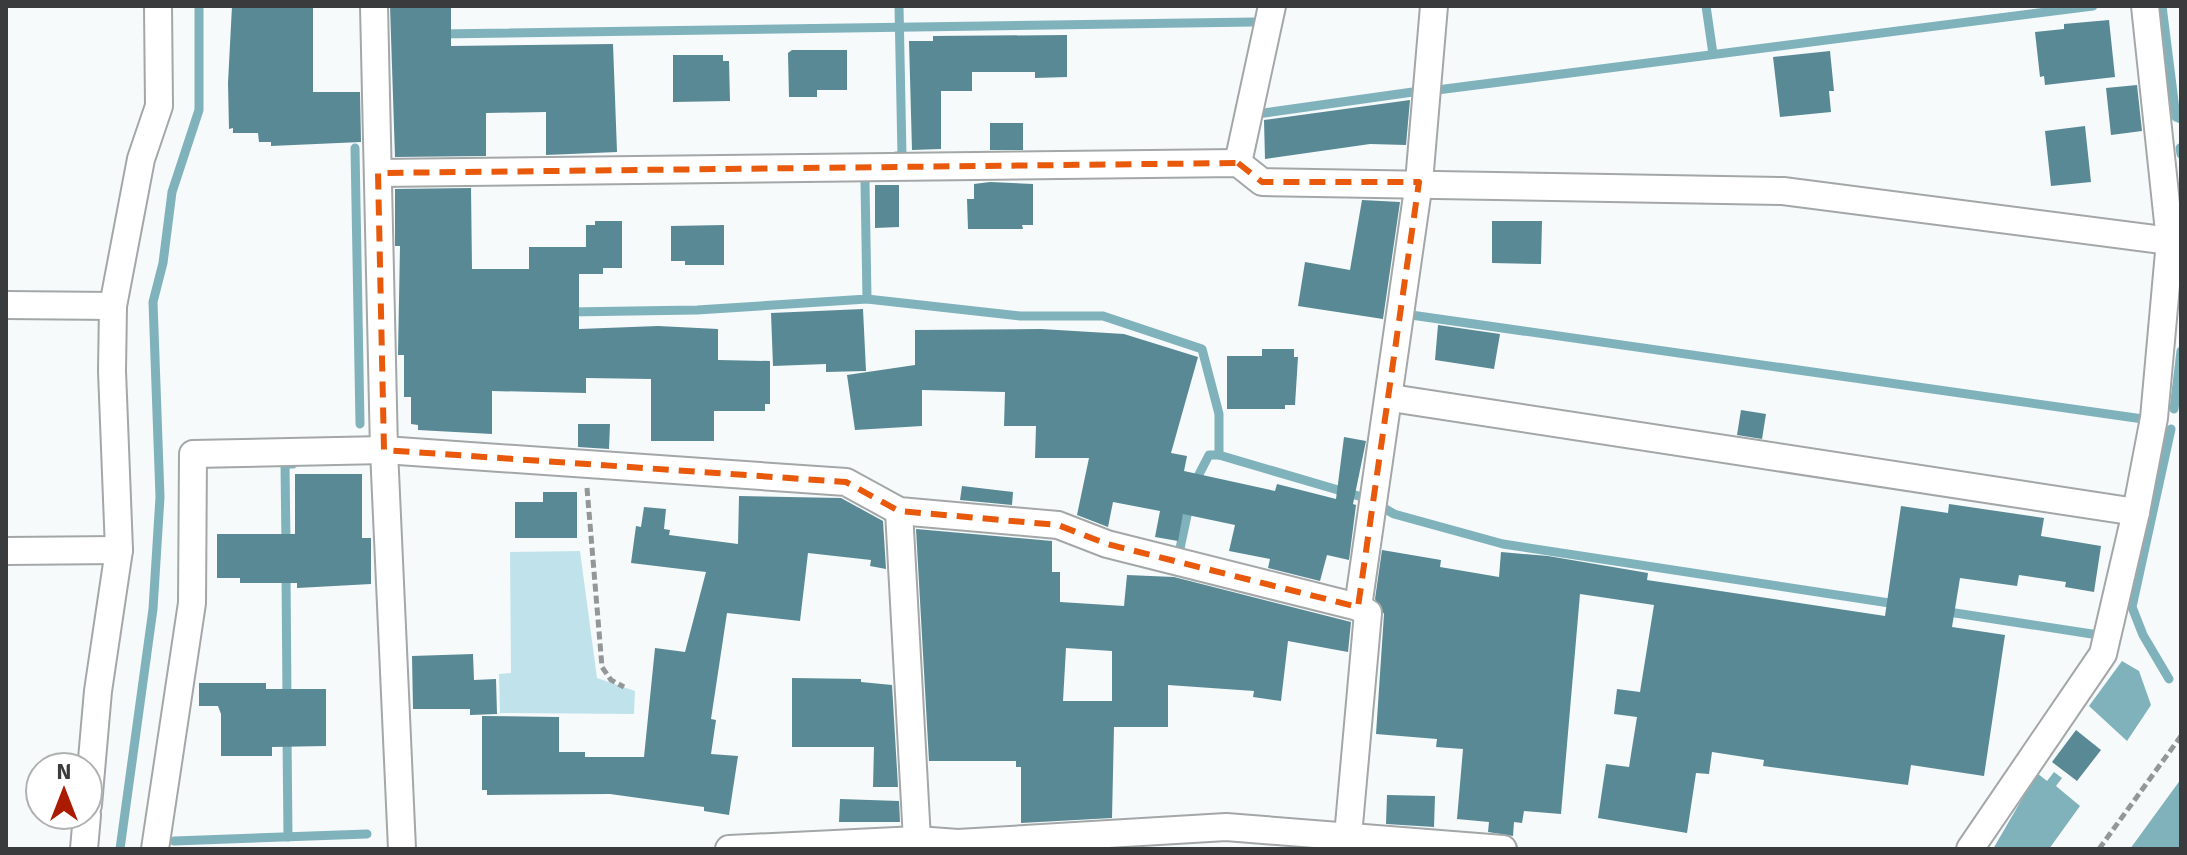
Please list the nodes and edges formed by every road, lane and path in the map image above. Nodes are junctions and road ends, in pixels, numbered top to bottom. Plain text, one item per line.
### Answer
1 (158, 6) edge
2 (374, 6) edge
3 (1272, 6) edge
4 (1434, 6) edge
5 (2145, 6) edge
6 (1238, 163) junction
7 (378, 173) junction
8 (1419, 182) junction
9 (2170, 241) junction
10 (6, 305) edge
11 (113, 306) junction
12 (1391, 398) junction
13 (384, 450) junction
14 (585, 464) junction
15 (899, 511) junction
16 (2136, 512) junction
17 (119, 550) junction
18 (6, 551) edge
19 (1358, 607) junction
20 (624, 687) dead end
21 (2181, 736) edge
22 (93, 751) edge
23 (1348, 836) junction
24 (917, 840) junction
25 (1389, 844) edge
26 (840, 846) edge
27 (958, 846) edge
28 (155, 849) edge
29 (402, 849) edge
30 (729, 849) edge
31 (1503, 849) edge
32 (1970, 849) edge
33 (2099, 849) edge

1 - 11 street
2 - 7 street
3 - 6 street
4 - 8 street
5 - 9 street
6 - 7 street
6 - 8 street
7 - 13 street
8 - 9 street
8 - 12 street
9 - 16 street
10 - 11 street
11 - 17 street
12 - 16 street
12 - 19 street
13 - 14 street
13 - 28 street
13 - 29 street
14 - 15 street
14 - 20 path
15 - 19 street
15 - 24 street
16 - 32 street
17 - 18 street
17 - 22 street
19 - 23 street
21 - 33 path
23 - 25 street
23 - 27 street
24 - 26 street
24 - 27 street
25 - 31 street
26 - 30 street

